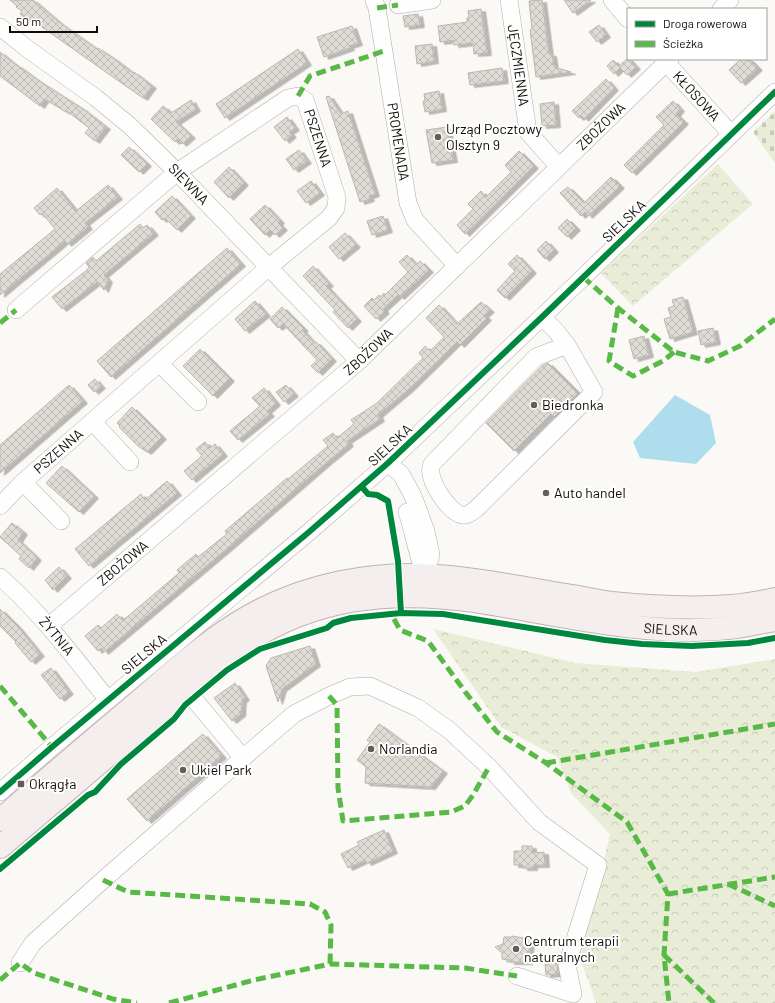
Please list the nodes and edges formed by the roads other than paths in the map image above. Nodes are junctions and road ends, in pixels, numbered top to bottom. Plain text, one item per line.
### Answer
1 (432, 0) edge
2 (509, 0) edge
3 (612, 0) edge
4 (730, 0) edge
5 (383, 2) edge
6 (722, 8) edge
7 (627, 18) edge
8 (0, 27) edge
9 (666, 60) edge
10 (775, 92) edge
11 (731, 134) junction
12 (559, 167) junction
13 (177, 172) junction
14 (457, 266) junction
15 (269, 267) junction
16 (16, 310) dead end
17 (542, 317) junction
18 (567, 345) junction
19 (359, 361) junction
20 (159, 363) junction
21 (198, 402) dead end
22 (94, 422) junction
23 (130, 462) dead end
24 (388, 463) junction
25 (23, 482) junction
26 (0, 506) edge
27 (61, 521) dead end
28 (0, 577) edge
29 (424, 585) junction
30 (775, 599) edge
31 (775, 620) edge
32 (49, 626) junction
33 (172, 672) junction
34 (186, 689) junction
35 (108, 700) junction
36 (243, 758) junction
37 (0, 792) edge
38 (0, 820) edge
39 (0, 847) edge
40 (20, 963) dead end
41 (518, 976) dead end

1 - 5 street
2 - 12 street, JĘCZMIENNA
3 - 7 street
4 - 6 street
5 - 14 street, PROMENADA
8 - 13 street, SIEWNA
9 - 11 street, KŁOSOWA
9 - 12 street, ZBOŻOWA
10 - 11 street, SIELSKA
11 - 17 street, SIELSKA
12 - 14 street, ZBOŻOWA
13 - 15 street, SIEWNA
13 - 15 street, PSZENNA
13 - 16 street, PSZENNA
14 - 19 street, ZBOŻOWA
15 - 19 street, SIEWNA
15 - 20 street, PSZENNA
17 - 18 street
17 - 24 street, SIELSKA
18 - 18 street
19 - 32 street, ZBOŻOWA
20 - 21 street
20 - 22 street, PSZENNA
22 - 23 street, PSZENNA
22 - 25 street, PSZENNA
24 - 29 street, SIELSKA
24 - 35 street, SIELSKA
25 - 26 street, PSZENNA
25 - 27 street, PSZENNA
28 - 32 street, ŻYTNIA
29 - 30 main road, SIELSKA
29 - 31 main road, SIELSKA
29 - 33 main road, SIELSKA
29 - 34 main road, SIELSKA
32 - 35 street, ŻYTNIA
33 - 34 street
33 - 38 main road, SIELSKA
34 - 36 street
34 - 39 main road, SIELSKA
35 - 37 street, SIELSKA
36 - 40 street
36 - 41 street

